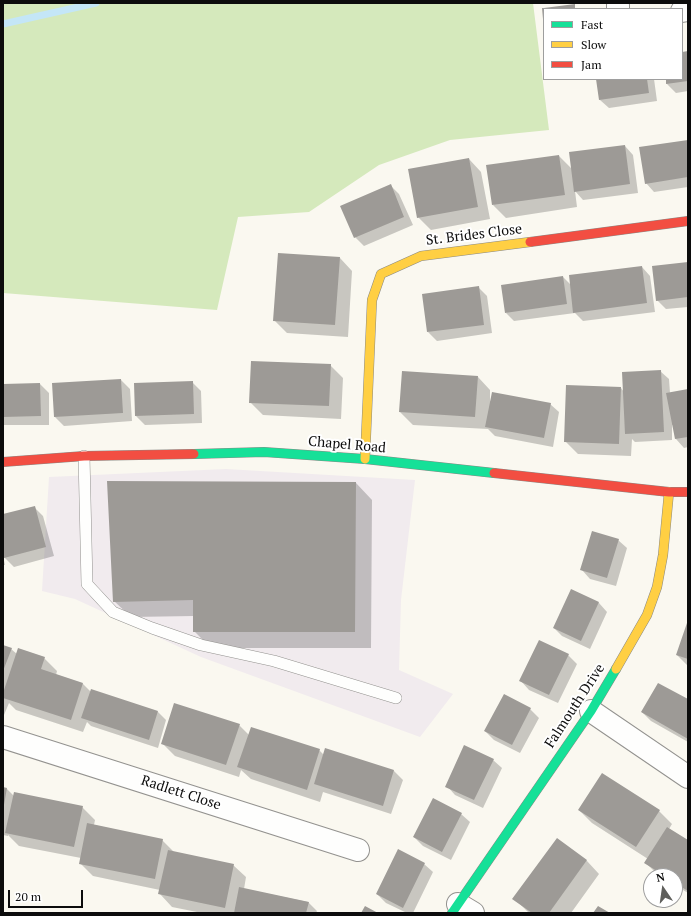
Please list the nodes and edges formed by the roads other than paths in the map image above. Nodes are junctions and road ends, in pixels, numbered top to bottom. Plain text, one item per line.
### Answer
1 (688, 221) edge
2 (84, 456) junction
3 (365, 459) junction
4 (3, 462) edge
5 (669, 492) junction
6 (688, 492) edge
7 (396, 698) dead end
8 (591, 711) junction
9 (3, 737) edge
10 (688, 777) edge
11 (358, 850) dead end
12 (461, 910) edge

1 - 3 street, St. Brides Close
2 - 3 street, Chapel Road
2 - 4 street, Chapel Road
2 - 7 lane
3 - 5 street, Chapel Road
5 - 6 street, Chapel Road
5 - 8 street, Falmouth Drive
8 - 10 street
8 - 12 street, Falmouth Drive
9 - 11 street, Radlett Close

